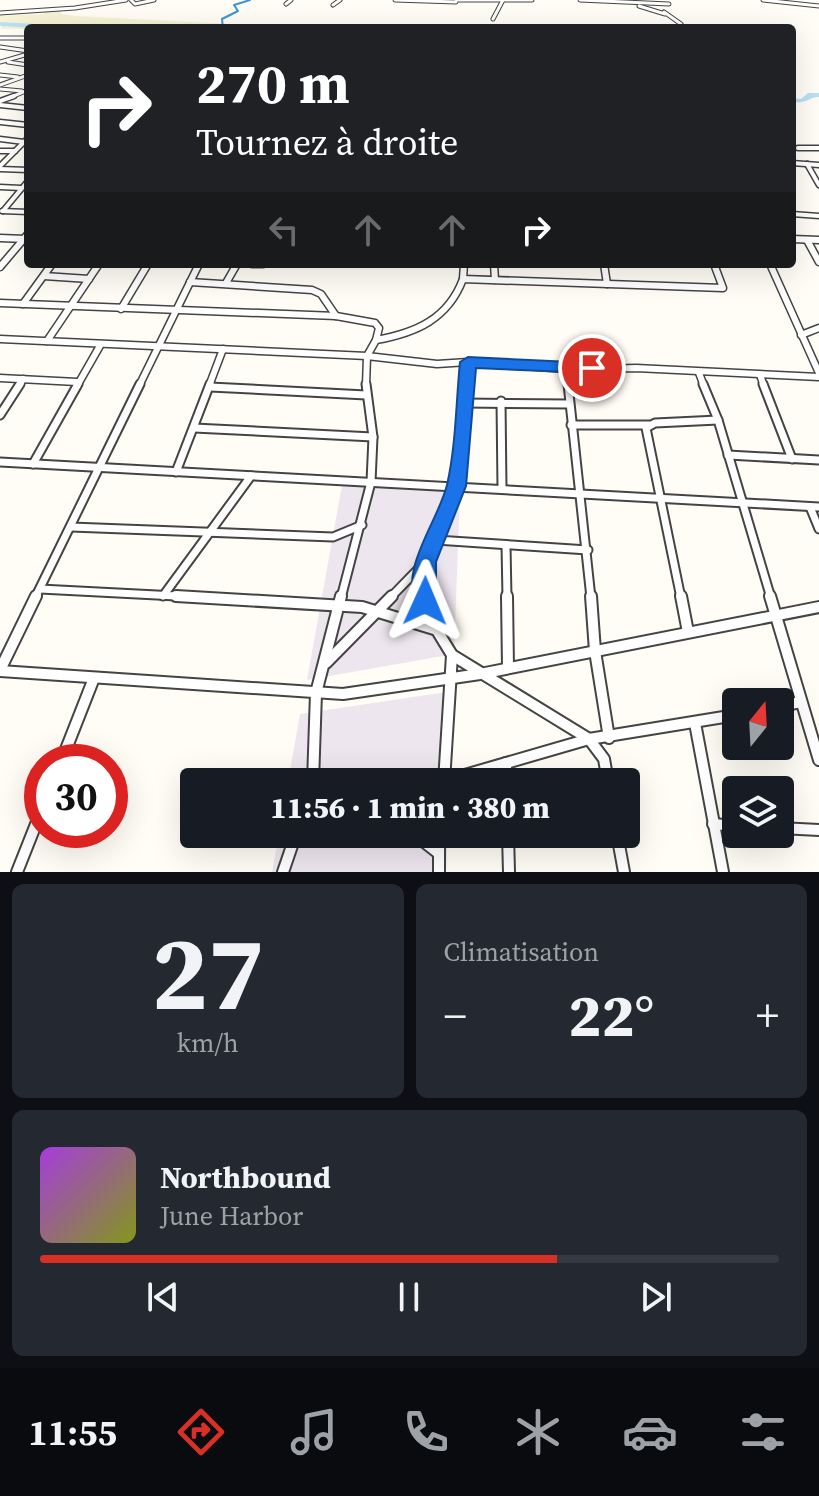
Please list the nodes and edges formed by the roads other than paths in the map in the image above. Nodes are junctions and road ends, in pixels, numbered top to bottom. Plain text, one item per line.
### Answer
1 (42, 0) edge
2 (108, 0) edge
3 (129, 0) edge
4 (154, 0) edge
5 (340, 0) edge
6 (395, 0) edge
7 (532, 0) edge
8 (580, 0) edge
9 (763, 0) edge
10 (120, 1) edge
11 (456, 1) edge
12 (503, 1) edge
13 (102, 2) edge
14 (621, 2) junction
15 (669, 2) edge
16 (333, 5) dead end
17 (819, 6) edge
18 (31, 10) junction
19 (0, 13) edge
20 (665, 14) junction
21 (493, 19) dead end
22 (681, 24) dead end
23 (0, 38) edge
24 (24, 38) edge
25 (0, 47) edge
26 (24, 51) edge
27 (24, 53) edge
28 (1, 62) edge
29 (24, 65) edge
30 (0, 75) edge
31 (24, 76) edge
32 (20, 77) junction
33 (0, 87) edge
34 (24, 91) edge
35 (24, 92) edge
36 (0, 103) edge
37 (24, 107) edge
38 (0, 122) edge
39 (24, 125) edge
40 (0, 139) edge
41 (24, 140) edge
42 (24, 142) edge
43 (798, 148) dead end
44 (819, 148) edge
45 (0, 151) edge
46 (15, 151) junction
47 (796, 163) edge
48 (807, 164) junction
49 (819, 165) edge
50 (0, 168) edge
51 (24, 170) edge
52 (819, 184) edge
53 (24, 185) edge
54 (0, 187) edge
55 (21, 188) junction
56 (1, 211) edge
57 (24, 212) edge
58 (796, 212) edge
59 (819, 216) edge
60 (24, 237) edge
61 (0, 238) edge
62 (796, 239) edge
63 (24, 240) edge
64 (807, 240) junction
65 (819, 240) edge
66 (819, 262) edge
67 (0, 267) edge
68 (49, 268) edge
69 (96, 268) edge
70 (146, 268) edge
71 (197, 268) edge
72 (235, 268) edge
73 (464, 268) edge
74 (494, 268) edge
75 (605, 268) edge
76 (716, 268) edge
77 (772, 268) edge
78 (44, 276) junction
79 (89, 279) junction
80 (463, 279) junction
81 (495, 280) junction
82 (190, 282) junction
83 (226, 283) junction
84 (607, 284) junction
85 (0, 303) edge
86 (23, 304) junction
87 (70, 306) junction
88 (121, 309) junction
89 (176, 310) junction
90 (336, 316) junction
91 (819, 328) edge
92 (801, 335) junction
93 (0, 339) edge
94 (376, 340) junction
95 (47, 341) junction
96 (101, 344) junction
97 (159, 345) junction
98 (223, 349) junction
99 (367, 356) junction
100 (468, 362) junction
101 (566, 369) junction
102 (699, 373) junction
103 (760, 375) junction
104 (819, 375) edge
105 (0, 378) edge
106 (23, 379) junction
107 (77, 382) junction
108 (210, 387) junction
109 (366, 395) junction
110 (501, 401) junction
111 (463, 403) junction
112 (569, 404) junction
113 (0, 415) edge
114 (718, 420) junction
115 (571, 425) junction
116 (649, 425) junction
117 (194, 428) junction
118 (373, 437) junction
119 (728, 455) junction
120 (792, 459) junction
121 (819, 460) edge
122 (0, 462) edge
123 (33, 464) junction
124 (98, 468) junction
125 (176, 472) junction
126 (251, 476) junction
127 (371, 482) junction
128 (456, 486) junction
129 (502, 489) junction
130 (579, 493) junction
131 (659, 499) junction
132 (743, 503) junction
133 (815, 507) edge
134 (362, 525) junction
135 (71, 527) junction
136 (819, 529) edge
137 (207, 534) junction
138 (436, 540) junction
139 (506, 545) junction
140 (588, 550) junction
141 (425, 562) junction
142 (40, 589) junction
143 (163, 596) junction
144 (338, 604) junction
145 (819, 607) edge
146 (379, 612) junction
147 (774, 615) junction
148 (435, 629) junction
149 (688, 632) junction
150 (595, 651) junction
151 (452, 655) junction
152 (324, 664) junction
153 (508, 668) junction
154 (0, 671) edge
155 (480, 674) junction
156 (94, 678) junction
157 (450, 679) junction
158 (316, 693) junction
159 (801, 702) junction
160 (794, 703) edge
161 (722, 718) edge
162 (695, 723) junction
163 (609, 738) junction
164 (589, 739) junction
165 (816, 739) edge
166 (68, 744) edge
167 (819, 760) edge
168 (506, 763) junction
169 (314, 768) edge
170 (445, 768) edge
171 (489, 768) edge
172 (506, 768) edge
173 (606, 768) edge
174 (713, 824) junction
175 (722, 825) edge
176 (794, 829) edge
177 (819, 830) edge
178 (27, 848) edge
179 (291, 848) edge
180 (432, 848) edge
181 (437, 848) edge
182 (508, 848) edge
183 (620, 848) edge
184 (437, 852) junction
185 (17, 872) edge
186 (283, 872) edge
187 (439, 872) edge
188 (509, 872) edge
189 (624, 872) edge
190 (723, 872) edge

1 - 18 street
2 - 10 street
2 - 13 street
3 - 4 street
3 - 10 street
5 - 16 street
6 - 11 street
7 - 12 street
8 - 14 street
9 - 17 street
10 - 13 street
11 - 12 street
12 - 21 street
13 - 18 street
14 - 15 street
14 - 20 street
15 - 20 street
18 - 19 street
20 - 22 street
23 - 24 street
25 - 26 street
27 - 28 street
28 - 29 street
30 - 32 street
31 - 32 street
32 - 33 street
33 - 34 street
35 - 36 street
36 - 37 street
38 - 39 street
40 - 41 street
42 - 46 street
43 - 44 street
45 - 46 street
46 - 50 street
47 - 48 street
48 - 49 street
48 - 52 street
50 - 51 street
53 - 55 street
54 - 55 street
55 - 56 street
56 - 57 street
58 - 59 street
60 - 61 street
62 - 64 street
63 - 67 street
64 - 65 street
64 - 66 street
68 - 78 street
69 - 79 street
70 - 88 street
71 - 82 street
72 - 83 street
73 - 80 street
74 - 81 street
75 - 84 street
76 - 84 street
77 - 92 street
78 - 79 street
78 - 86 street
79 - 87 street
80 - 81 street
80 - 94 street
81 - 84 street
82 - 83 street
82 - 89 street
83 - 90 street
85 - 86 street
86 - 87 street
87 - 88 street
87 - 95 street
88 - 89 street
89 - 90 street
89 - 97 street
90 - 94 street
91 - 92 street
92 - 104 street
93 - 95 street
94 - 99 street
95 - 96 street
96 - 97 street
96 - 107 street
97 - 98 street
97 - 124 street
98 - 99 street
98 - 108 street
99 - 100 street
99 - 109 street
100 - 101 street
100 - 111 street
101 - 102 street
101 - 112 street
102 - 103 street
102 - 114 street
103 - 104 street
103 - 120 street
105 - 106 street
106 - 107 street
106 - 113 street
107 - 123 street
108 - 109 street
108 - 117 street
109 - 118 street
110 - 111 street
110 - 112 street
110 - 129 street
111 - 128 street
112 - 115 street
114 - 116 street
114 - 119 street
115 - 116 street
115 - 130 street
116 - 131 street
117 - 118 street
117 - 125 street
118 - 127 street
119 - 120 street
119 - 132 street
120 - 121 street
122 - 123 street
123 - 124 street
124 - 125 street
124 - 135 street
125 - 126 street
126 - 127 street
126 - 137 street
127 - 128 street
127 - 134 street
128 - 129 street
128 - 138 street
129 - 130 street
130 - 131 street
130 - 140 street
131 - 132 street
131 - 149 street
132 - 133 street
132 - 147 street
133 - 136 street
134 - 137 street
134 - 144 street
135 - 137 street
135 - 142 street
137 - 143 street
138 - 139 street
138 - 141 street
139 - 140 street
139 - 153 street
140 - 150 street
141 - 146 street
141 - 148 street
142 - 143 street
142 - 154 street
143 - 144 street
144 - 146 street
144 - 152 street
145 - 147 street
146 - 148 street
146 - 152 street
147 - 149 street
147 - 159 street
148 - 151 street
149 - 150 street
150 - 153 street
150 - 163 street
151 - 155 street
151 - 157 street
152 - 158 street
153 - 155 street
154 - 156 street
155 - 157 street
155 - 164 street
156 - 158 street
156 - 166 street
157 - 158 street
157 - 170 street
158 - 169 street
159 - 160 street
159 - 165 street
161 - 162 street
162 - 163 street
162 - 174 street
163 - 164 street
164 - 168 street
164 - 173 street
165 - 167 street
168 - 171 street
168 - 172 street
174 - 175 street
174 - 190 street
176 - 177 street
178 - 185 street
179 - 186 street
180 - 184 street
181 - 184 street
182 - 188 street
183 - 189 street
184 - 187 street

